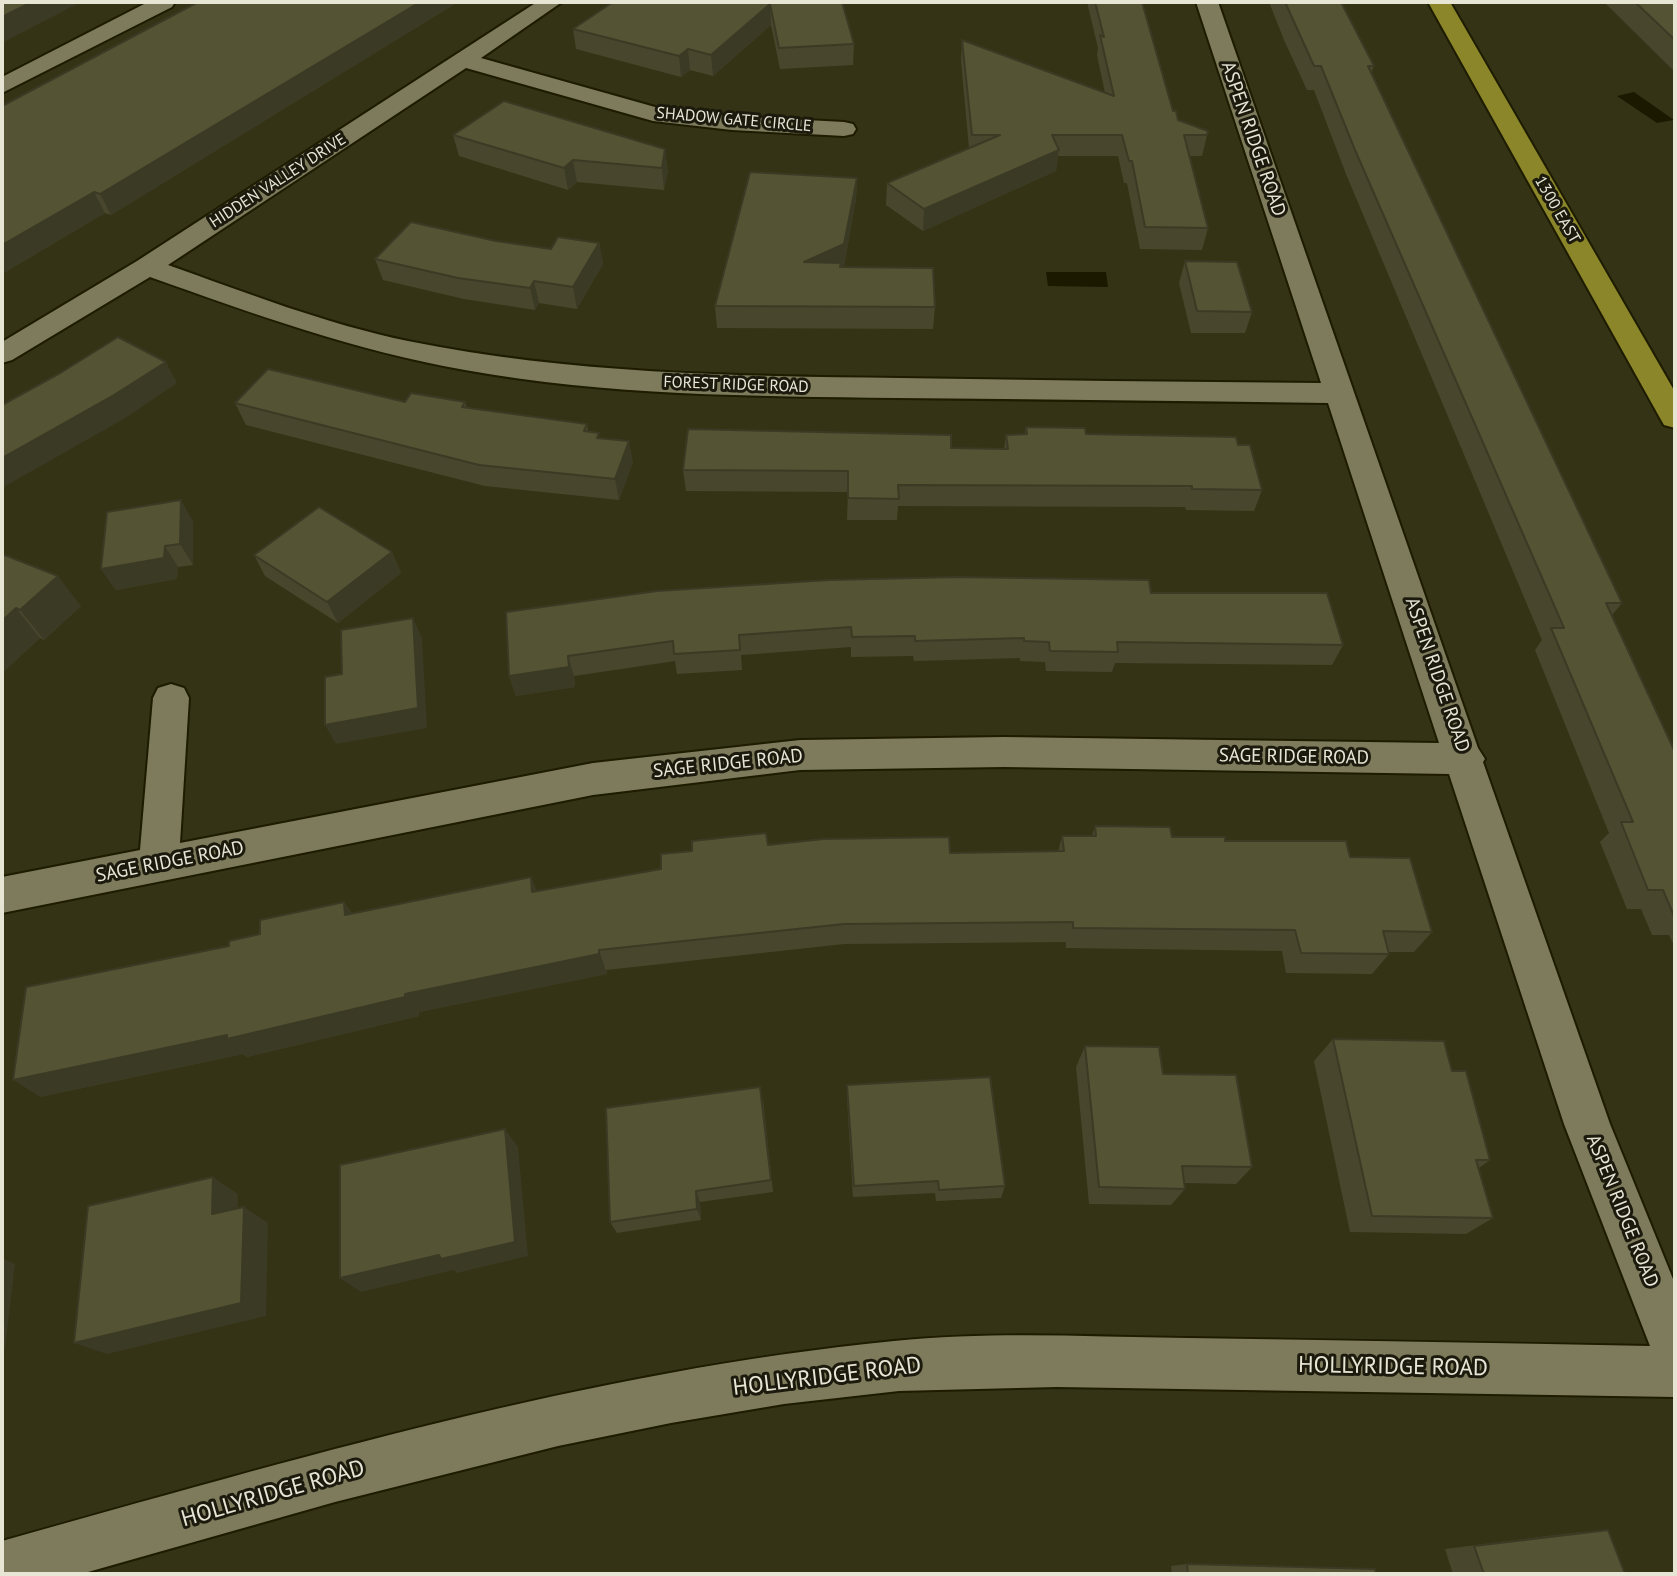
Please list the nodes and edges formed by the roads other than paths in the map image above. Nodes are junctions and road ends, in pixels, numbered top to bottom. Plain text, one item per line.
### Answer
1 (164, 2) edge
2 (551, 2) edge
3 (1207, 2) edge
4 (1439, 2) edge
5 (462, 60) junction
6 (2, 86) edge
7 (844, 129) dead end
8 (147, 267) junction
9 (2, 354) edge
10 (1339, 393) junction
11 (1675, 418) edge
12 (171, 698) dead end
13 (1466, 759) junction
14 (159, 864) junction
15 (2, 895) edge
16 (1675, 1345) edge
17 (1675, 1372) edge
18 (2, 1569) edge

1 - 6 street
2 - 5 street, HIDDEN VALLEY DRIVE
3 - 10 street, ASPEN RIDGE ROAD
4 - 11 main road, 1300 EAST
5 - 7 street, SHADOW GATE CIRCLE
5 - 8 street, HIDDEN VALLEY DRIVE
8 - 9 street, HIDDEN VALLEY DRIVE
8 - 10 street, FOREST RIDGE ROAD
10 - 13 street, ASPEN RIDGE ROAD
12 - 14 street
13 - 14 street, SAGE RIDGE ROAD
13 - 16 street, ASPEN RIDGE ROAD
14 - 15 street, SAGE RIDGE ROAD
17 - 18 street, HOLLYRIDGE ROAD

